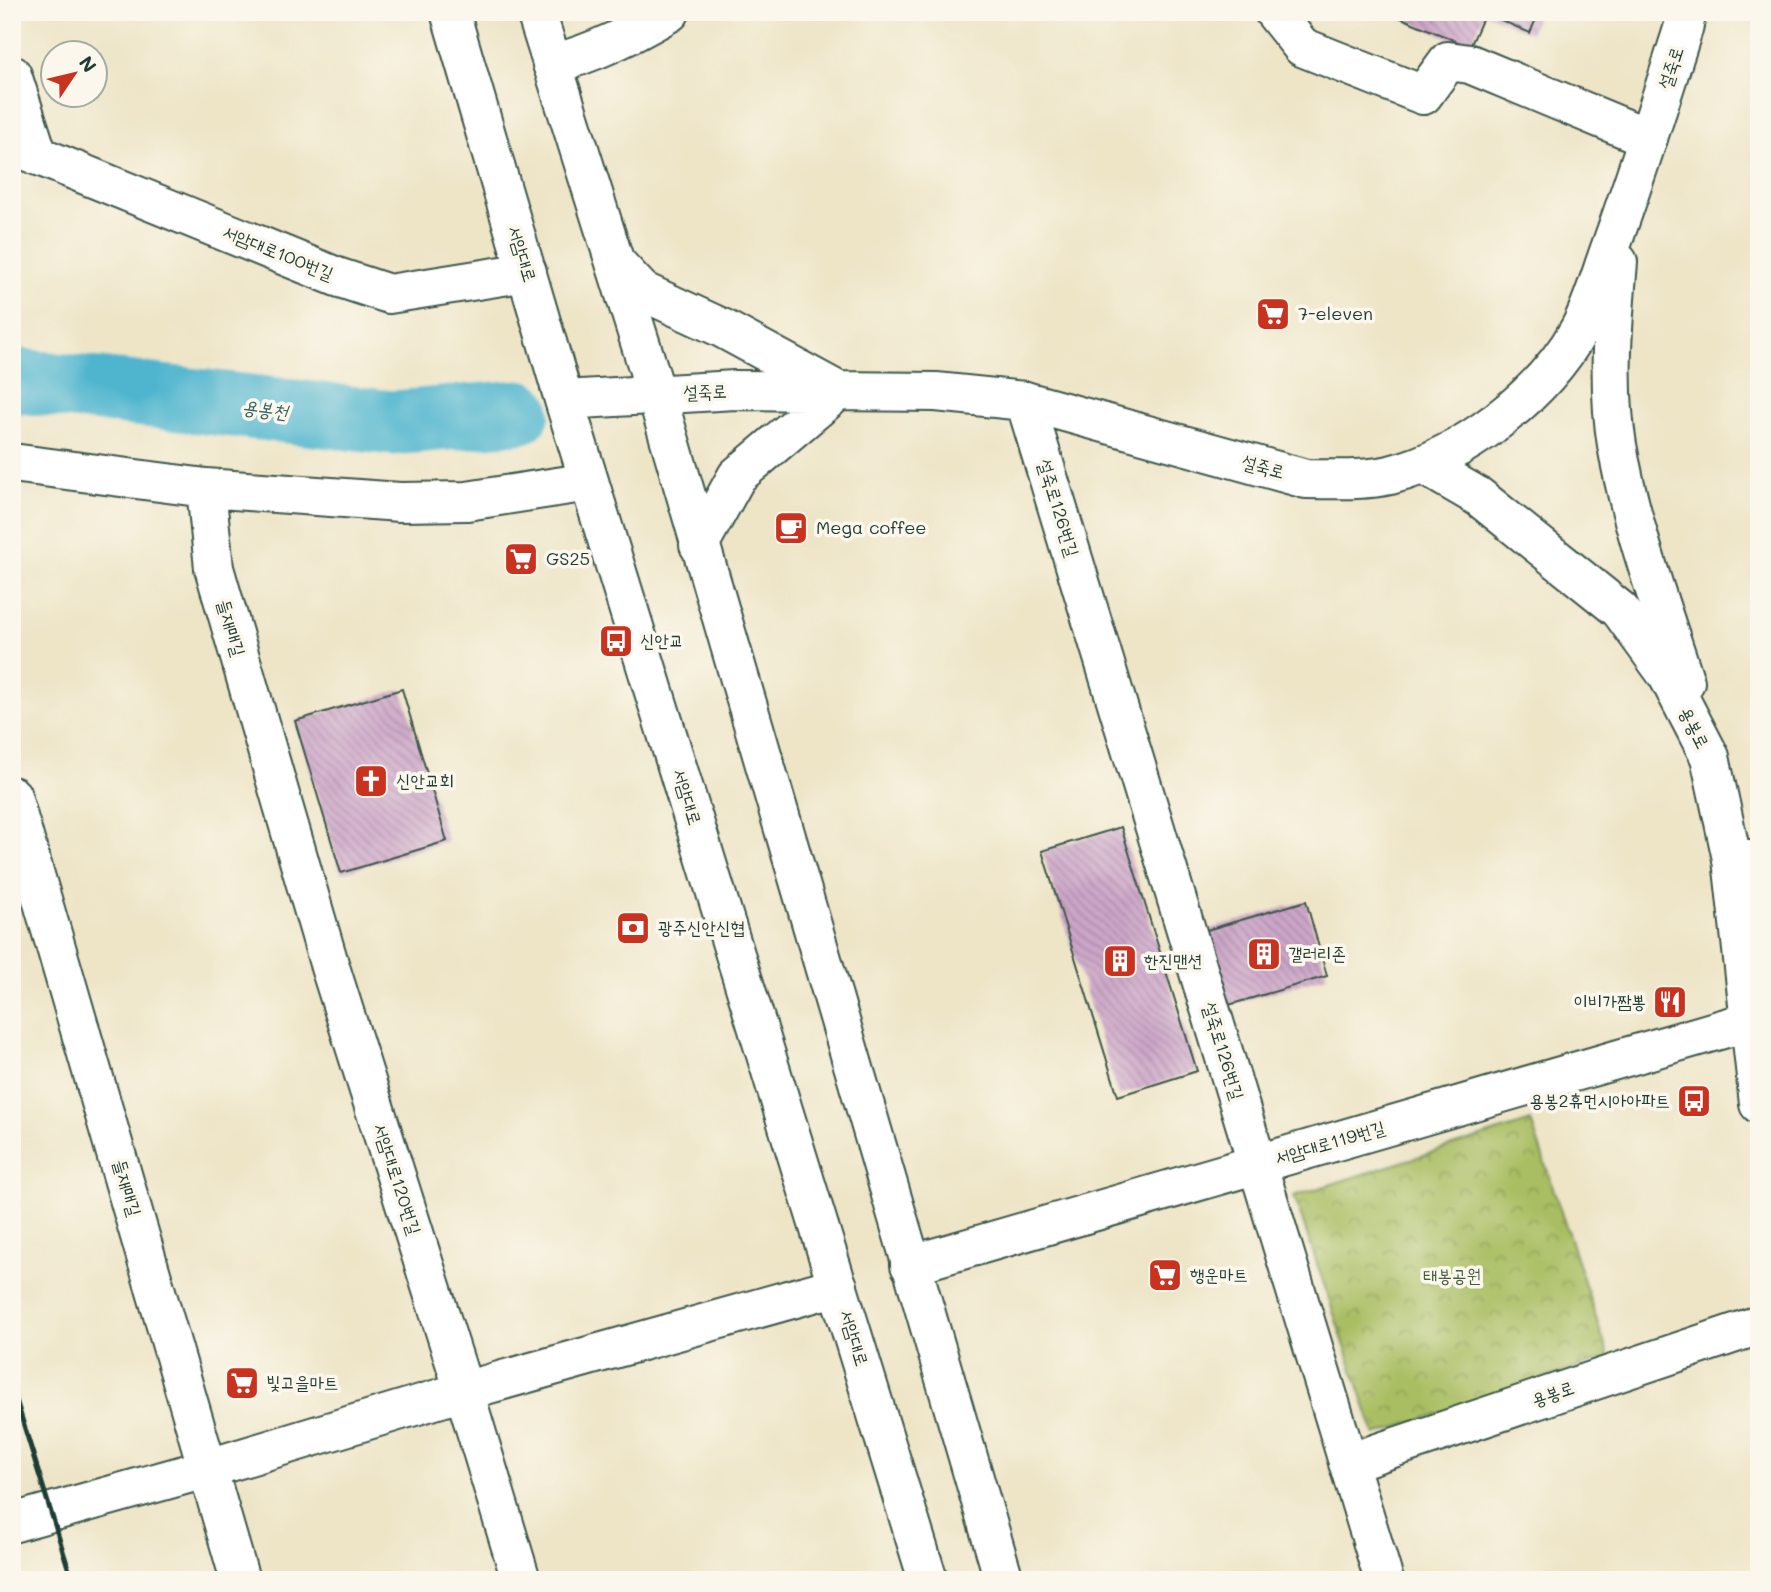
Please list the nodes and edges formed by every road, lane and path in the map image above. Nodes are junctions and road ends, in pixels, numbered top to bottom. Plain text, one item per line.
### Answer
1 (450, 12) edge
2 (536, 12) edge
3 (670, 12) edge
4 (1274, 12) edge
5 (1686, 12) edge
6 (552, 64) junction
7 (12, 75) edge
8 (1648, 138) junction
9 (25, 150) edge
10 (1622, 216) junction
11 (614, 261) junction
12 (532, 289) junction
13 (838, 391) junction
14 (656, 393) junction
15 (564, 400) junction
16 (1025, 401) junction
17 (12, 463) edge
18 (1424, 465) junction
19 (586, 472) junction
20 (206, 488) junction
21 (699, 545) junction
22 (1710, 757) junction
23 (12, 796) edge
24 (1746, 859) edge
25 (330, 967) joint
26 (1750, 1021) junction
27 (1759, 1104) edge
28 (1258, 1164) junction
29 (910, 1265) junction
30 (838, 1286) junction
31 (1759, 1325) edge
32 (464, 1391) junction
33 (1348, 1463) junction
34 (209, 1468) junction
35 (12, 1523) edge
36 (240, 1580) edge
37 (521, 1580) edge
38 (928, 1580) edge
39 (1004, 1580) edge
40 (1384, 1580) edge

1 - 12 street, 서암대로
2 - 6 street
3 - 6 street
4 - 8 street
5 - 8 street, 설죽로
6 - 11 street
7 - 9 street, 서암대로100번길
8 - 10 street, 설죽로
9 - 12 street, 서암대로100번길
10 - 18 street, 설죽로
10 - 22 street
11 - 13 street
11 - 14 street
12 - 15 street, 서암대로
13 - 14 street, 설죽로
13 - 16 street, 설죽로
13 - 21 street
14 - 15 street, 설죽로
14 - 21 street
15 - 19 street, 서암대로
16 - 18 street, 설죽로
16 - 28 street, 설죽로126번길
17 - 20 street
18 - 22 street, 용봉로
19 - 20 street
19 - 30 street, 서암대로
20 - 25 street, 들재매길
21 - 29 street
22 - 24 street, 용봉로
23 - 34 street, 들재매길
24 - 26 street, 용봉로
25 - 32 street, 서암대로120번길
26 - 27 street, 용봉로
26 - 28 street, 서암대로119번길
28 - 29 street, 서암대로119번길
28 - 33 street, 설죽로126번길
29 - 39 street
30 - 32 street
30 - 38 street, 서암대로
31 - 33 street, 용봉로
32 - 34 street
32 - 37 street, 서암대로120번길
33 - 40 street, 설죽로126번길
34 - 35 street
34 - 36 street, 들재매길

